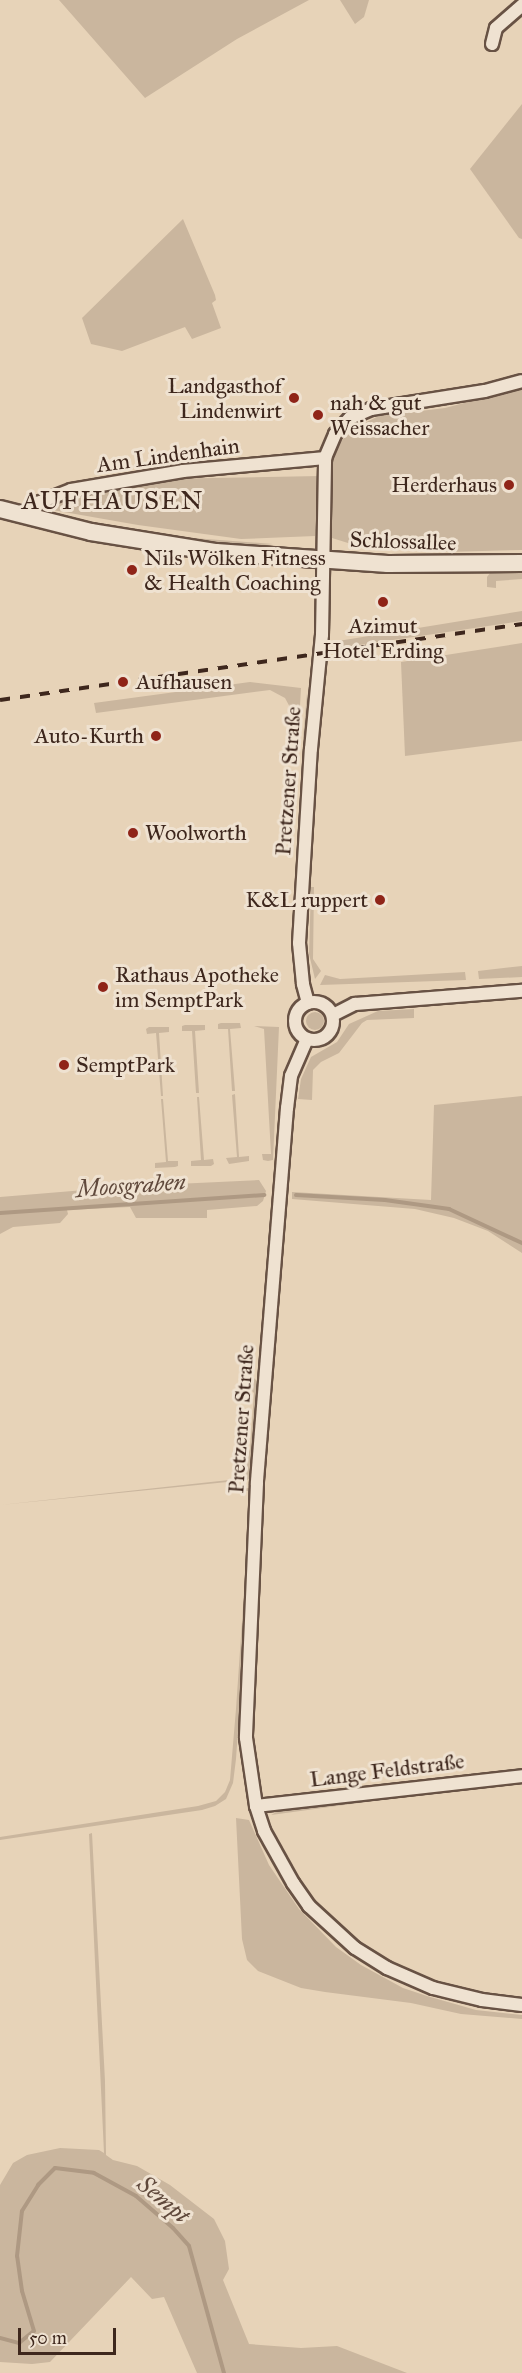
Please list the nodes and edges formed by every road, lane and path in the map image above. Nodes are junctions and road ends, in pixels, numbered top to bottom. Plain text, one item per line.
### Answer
1 (522, 5) edge
2 (492, 44) dead end
3 (522, 381) edge
4 (325, 458) junction
5 (0, 509) edge
6 (23, 515) junction
7 (325, 561) junction
8 (522, 563) edge
9 (522, 992) edge
10 (308, 1004) junction
11 (333, 1016) junction
12 (307, 1039) junction
13 (522, 1776) edge
14 (256, 1806) junction
15 (522, 2005) edge

1 - 2 street
3 - 4 street
4 - 6 street, Am Lindenhain
4 - 7 street
5 - 6 main road, Schlossallee
6 - 7 main road, Schlossallee
7 - 8 main road, Schlossallee
7 - 10 street, Pretzener Straße
9 - 11 street
10 - 11 street
10 - 12 street
11 - 12 street
12 - 14 street, Pretzener Straße
13 - 14 street, Lange Feldstraße
14 - 15 street, Pretzener Straße

